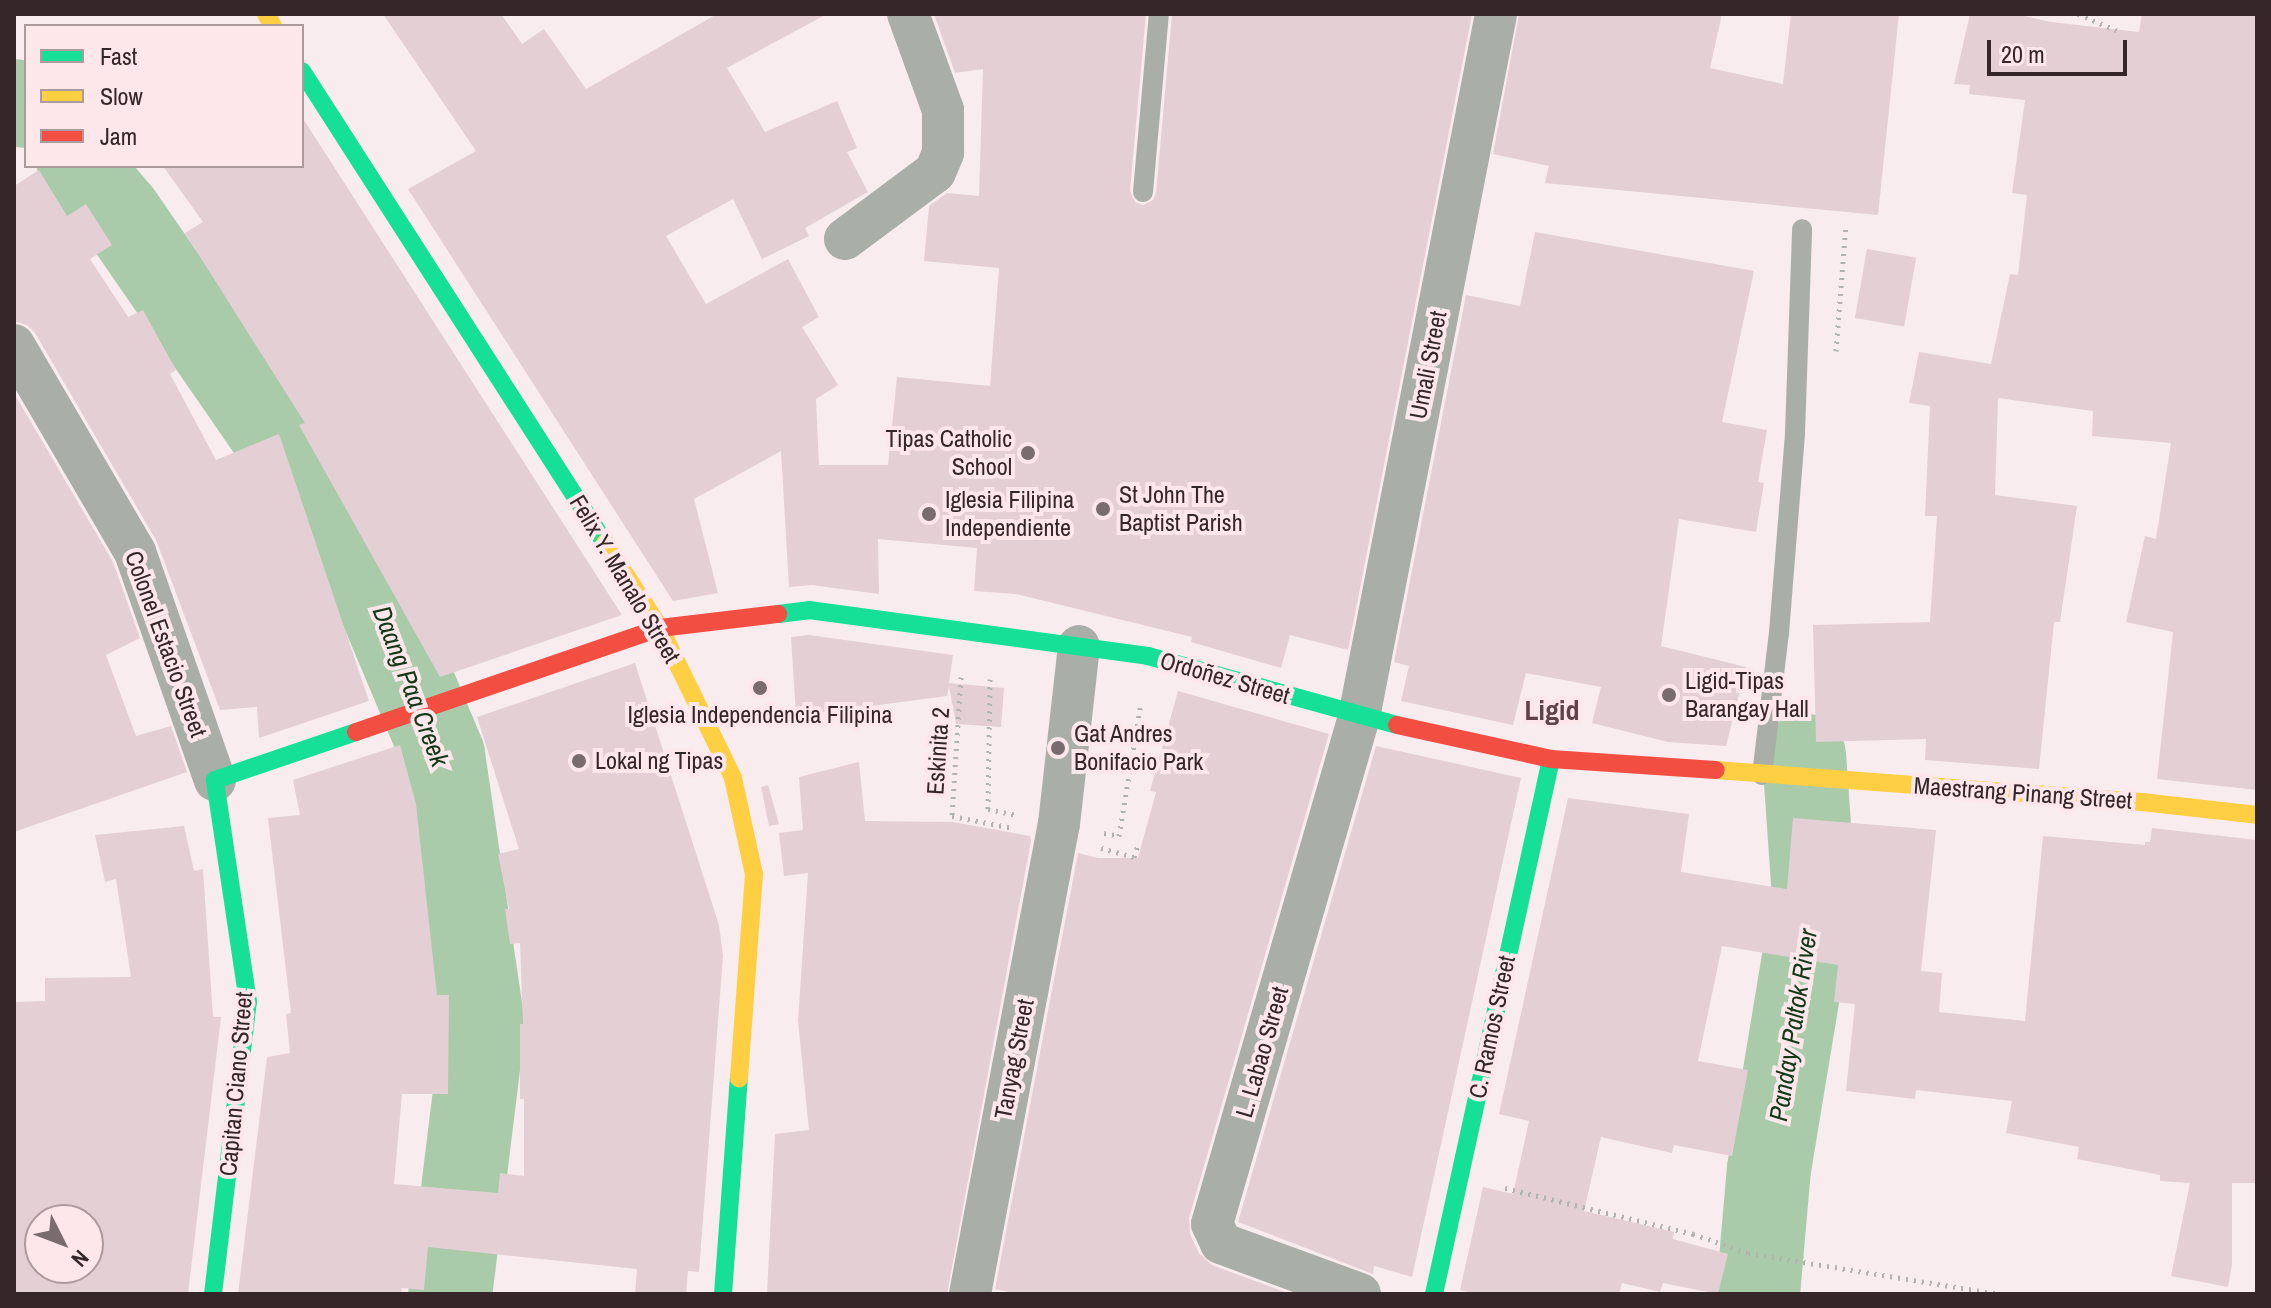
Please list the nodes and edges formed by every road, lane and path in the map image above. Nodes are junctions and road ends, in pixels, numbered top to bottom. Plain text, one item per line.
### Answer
1 (908, 14) edge
2 (1159, 14) edge
3 (1496, 14) edge
4 (2078, 14) edge
5 (2118, 31) dead end
6 (304, 74) edge
7 (1143, 192) dead end
8 (1802, 229) dead end
9 (845, 239) dead end
10 (14, 345) edge
11 (660, 628) junction
12 (966, 631) junction
13 (991, 634) junction
14 (1079, 646) junction
15 (1148, 656) junction
16 (1359, 717) junction
17 (1551, 759) junction
18 (1762, 775) junction
19 (1788, 777) joint
20 (215, 780) junction
21 (2257, 815) edge
22 (1057, 830) junction
23 (1460, 1177) junction
24 (213, 1294) edge
25 (723, 1294) edge
26 (970, 1294) edge
27 (1360, 1294) edge
28 (1434, 1294) edge
29 (1999, 1294) edge

1 - 9 street
2 - 7 lane
3 - 16 street, Umali Street
4 - 5 path
6 - 11 main road, Felix Y. Manalo Street
8 - 18 lane
10 - 20 street, Colonel Estacio Street
11 - 12 main road, Ordoñez Street
11 - 20 main road, Ordoñez Street
11 - 25 main road, Felix Y. Manalo Street
12 - 13 main road, Ordoñez Street
12 - 22 path, Eskinita 2
13 - 14 main road, Ordoñez Street
13 - 22 path
14 - 15 main road, Ordoñez Street
14 - 22 street, Tanyag Street
15 - 16 main road, Ordoñez Street
15 - 22 path
16 - 17 main road, Ordoñez Street
16 - 27 street, L. Labao Street
17 - 18 main road, Ordoñez Street
17 - 23 main road, C. Ramos Street
18 - 19 main road, Ordoñez Street
19 - 21 main road, Maestrang Pinang Street
20 - 24 main road, Capitan Ciano Street
22 - 26 street, Tanyag Street
23 - 28 main road, C. Ramos Street
23 - 29 path

